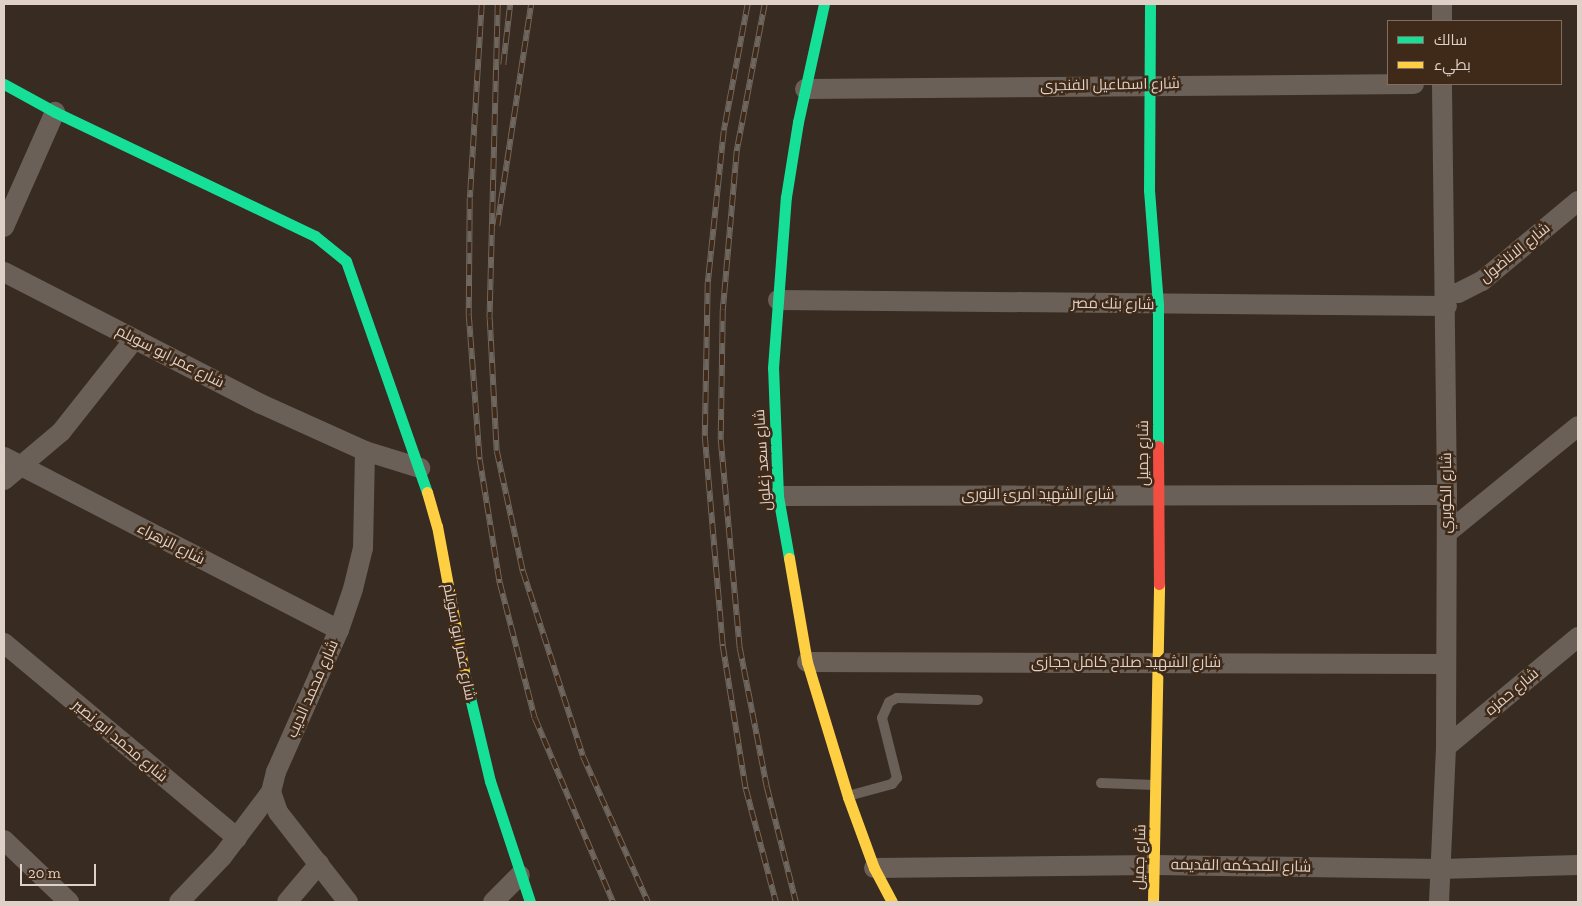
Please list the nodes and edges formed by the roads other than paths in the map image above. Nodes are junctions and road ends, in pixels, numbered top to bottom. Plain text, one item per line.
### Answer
1 (824, 4) edge
2 (1150, 4) edge
3 (1442, 4) edge
4 (1442, 20) edge
5 (4, 84) edge
6 (1387, 84) edge
7 (1148, 85) junction
8 (1442, 85) edge
9 (805, 89) junction
10 (55, 112) junction
11 (1578, 201) edge
12 (4, 227) edge
13 (4, 272) edge
14 (1447, 299) junction
15 (778, 300) junction
16 (1158, 305) junction
17 (134, 340) junction
18 (1578, 426) edge
19 (365, 451) junction
20 (12, 462) edge
21 (420, 468) junction
22 (4, 480) edge
23 (1159, 494) junction
24 (1447, 495) junction
25 (778, 496) junction
26 (1447, 533) junction
27 (339, 630) junction
28 (1578, 637) edge
29 (4, 644) edge
30 (807, 662) junction
31 (1158, 663) junction
32 (1445, 664) junction
33 (978, 700) dead end
34 (1446, 747) junction
35 (1101, 783) dead end
36 (1156, 785) junction
37 (271, 792) junction
38 (848, 797) junction
39 (237, 838) junction
40 (4, 840) edge
41 (319, 864) junction
42 (1155, 864) junction
43 (1578, 865) edge
44 (874, 868) junction
45 (1441, 868) junction
46 (520, 875) junction
47 (69, 902) edge
48 (179, 902) edge
49 (287, 902) edge
50 (348, 902) edge
51 (493, 902) edge
52 (530, 902) edge
53 (892, 902) edge
54 (1153, 902) edge
55 (1439, 902) edge

1 - 9 street, شارع سعد زغلول
2 - 7 street, شارع جميل
3 - 4 street
5 - 10 street, شارع عمر ابو سويلم
6 - 7 street, شارع اسماعيل الفنجرى
7 - 9 street, شارع اسماعيل الفنجرى
7 - 16 street, شارع جميل
8 - 14 street, شارع الكوبري
9 - 15 street, شارع سعد زغلول
10 - 12 street
10 - 21 street, شارع عمر ابو سويلم
11 - 14 street, شارع الاناضول
13 - 17 street, شارع عمر ابو سويلم
14 - 16 street, شارع بنك مصر
14 - 24 street, شارع الكوبري
15 - 16 street, شارع بنك مصر
15 - 25 street, شارع سعد زغلول
16 - 23 street, شارع جميل
17 - 19 street, شارع عمر ابو سويلم
17 - 20 street
18 - 26 street
19 - 21 street, شارع عمر ابو سويلم
19 - 27 street, شارع محمد الديب
20 - 22 street
20 - 27 street, شارع الزهراء
21 - 46 street, شارع عمر ابو سويلم
23 - 24 street, شارع الشهيد امرئ النورى
23 - 25 street, شارع الشهيد امرئ النورى
23 - 31 street, شارع جميل
24 - 26 street, شارع الكوبري
25 - 30 street, شارع سعد زغلول
26 - 32 street, شارع الكوبري
27 - 37 street, شارع محمد الديب
28 - 34 street, شارع حمزه
29 - 39 street, شارع محمد ابو نصير
30 - 31 street, شارع الشهيد صلاح كامل حجازى
30 - 38 street, شارع سعد زغلول
31 - 32 street, شارع الشهيد صلاح كامل حجازى
31 - 36 street, شارع جميل
32 - 34 street, شارع الكوبري
33 - 38 lane
34 - 45 street, شارع الكوبري
35 - 36 lane
36 - 42 street, شارع جميل
37 - 39 street
37 - 41 street
38 - 44 street, شارع سعد زغلول
39 - 48 street
40 - 47 street
41 - 49 street
41 - 50 street
42 - 44 street, شارع المحكمه القديمه
42 - 45 street, شارع المحكمه القديمه
42 - 54 street, شارع جميل
43 - 45 street, شارع المحكمه القديمه
44 - 53 street, شارع سعد زغلول
45 - 55 street, شارع الكوبري
46 - 51 street
46 - 52 street, شارع عمر ابو سويلم

